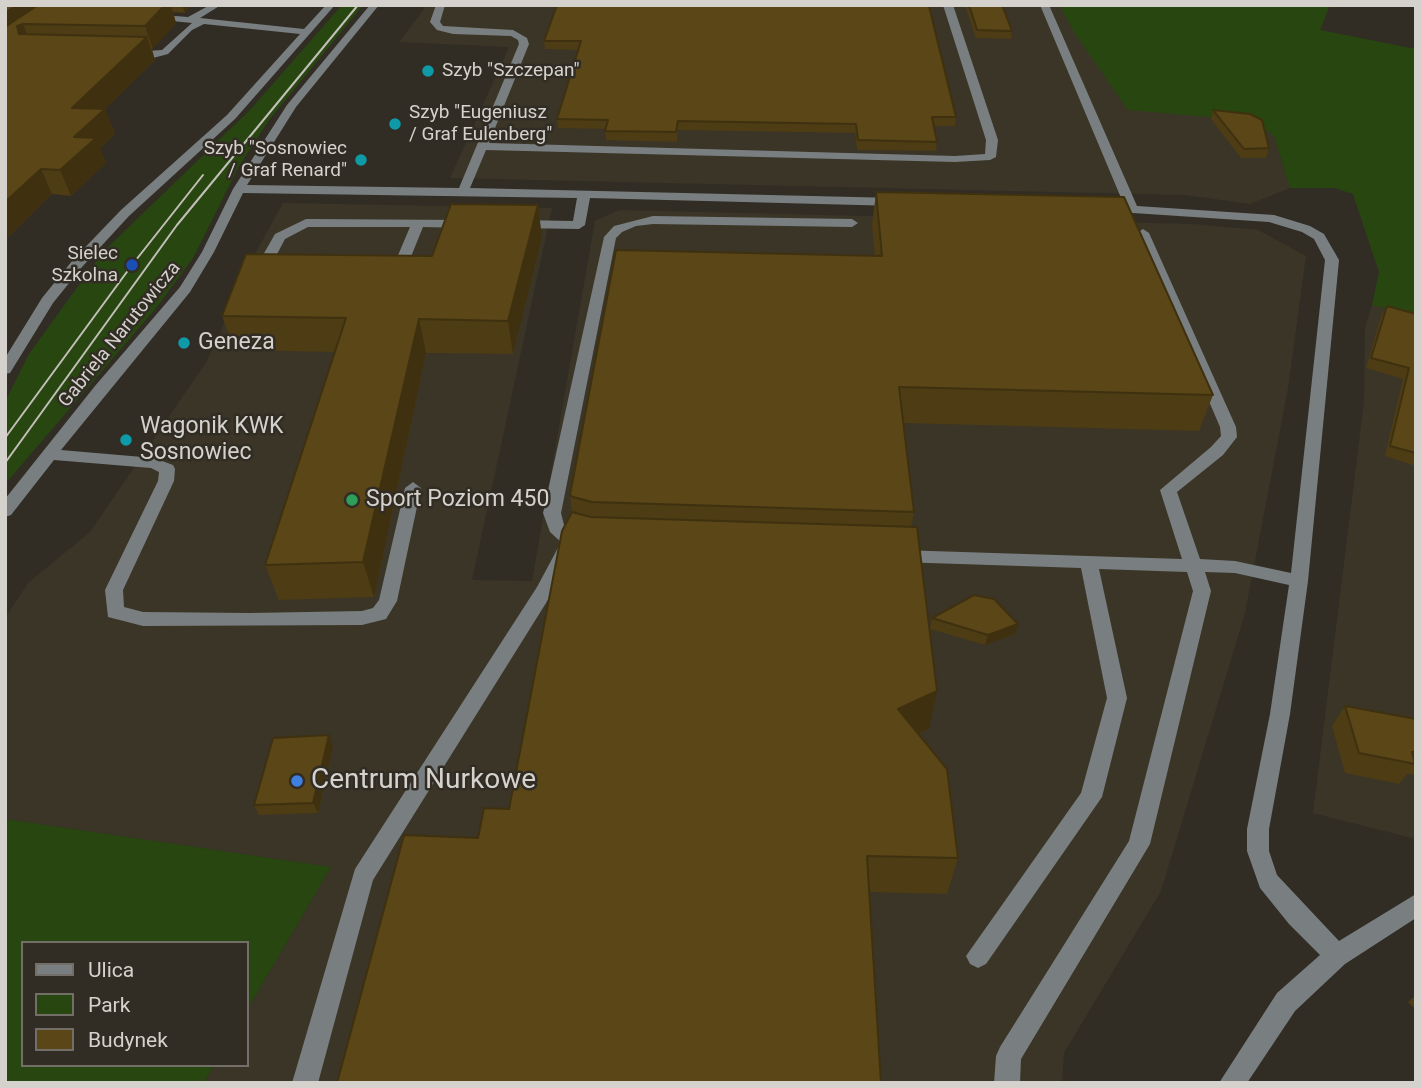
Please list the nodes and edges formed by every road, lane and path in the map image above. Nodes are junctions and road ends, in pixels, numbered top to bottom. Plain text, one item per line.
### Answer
1 (217, 5) edge
2 (331, 5) edge
3 (375, 5) edge
4 (441, 5) edge
5 (948, 5) edge
6 (1044, 5) edge
7 (135, 14) edge
8 (189, 20) junction
9 (201, 22) junction
10 (306, 32) junction
11 (126, 55) edge
12 (482, 146) junction
13 (239, 189) junction
14 (463, 192) junction
15 (584, 195) junction
16 (916, 203) edge
17 (1093, 207) edge
18 (1132, 209) junction
19 (852, 223) dead end
20 (418, 224) junction
21 (483, 224) edge
22 (509, 224) edge
23 (1143, 233) edge
24 (294, 263) edge
25 (375, 264) edge
26 (12, 345) edge
27 (5, 370) edge
28 (50, 454) junction
29 (413, 488) dead end
30 (5, 511) edge
31 (570, 541) junction
32 (595, 547) edge
33 (883, 555) edge
34 (1088, 561) junction
35 (1195, 566) junction
36 (1299, 581) junction
37 (1416, 905) edge
38 (978, 956) dead end
39 (1338, 956) junction
40 (305, 1083) edge
41 (1007, 1083) edge
42 (1232, 1083) edge

1 - 8 street
2 - 10 street
3 - 13 street, Gabriela Narutowicza
4 - 12 street
5 - 12 street
6 - 18 street
7 - 8 street
8 - 9 street
9 - 10 street
9 - 11 street
10 - 26 street
12 - 14 street
13 - 14 street
13 - 28 street, Gabriela Narutowicza
14 - 15 street
15 - 16 street
15 - 22 street
17 - 18 street
18 - 36 street
19 - 31 street
20 - 21 street
20 - 24 street
20 - 25 street
23 - 35 street
26 - 27 street
28 - 29 street
28 - 30 street, Gabriela Narutowicza
31 - 32 street
31 - 40 street
33 - 34 street
34 - 35 street
34 - 38 street
35 - 36 street
35 - 41 street
36 - 39 street
37 - 39 street
39 - 42 street

